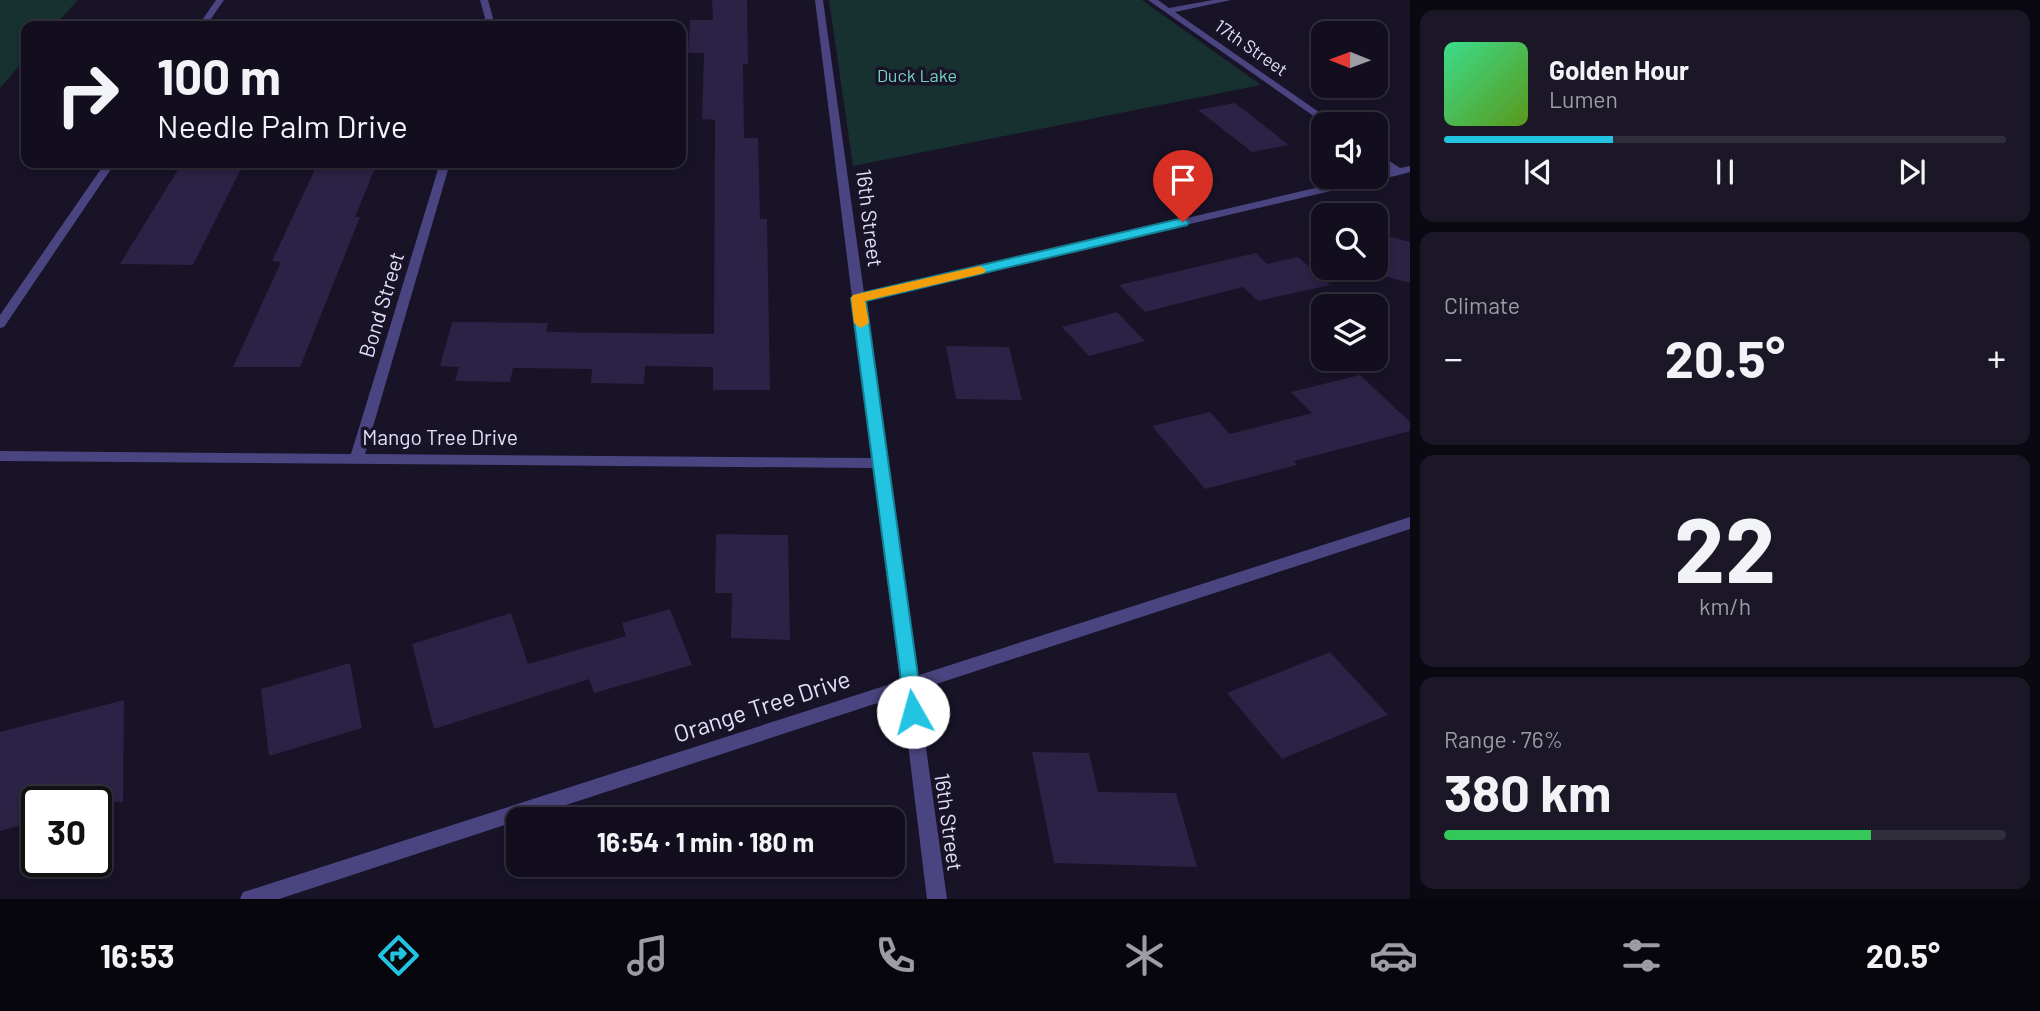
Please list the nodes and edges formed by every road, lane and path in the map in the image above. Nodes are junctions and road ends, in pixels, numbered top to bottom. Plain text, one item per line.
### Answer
1 (220, 0) edge
2 (484, 0) edge
3 (819, 0) edge
4 (1152, 0) edge
5 (1227, 0) edge
6 (1167, 11) junction
7 (205, 21) edge
8 (488, 21) edge
9 (1314, 112) edge
10 (1388, 161) edge
11 (107, 168) edge
12 (443, 168) edge
13 (1404, 170) edge
14 (858, 298) junction
15 (0, 324) edge
16 (0, 456) edge
17 (356, 458) junction
18 (880, 463) junction
19 (1410, 523) edge
20 (909, 685) junction
21 (250, 899) edge
22 (937, 899) edge

1 - 7 street
2 - 8 street
3 - 14 street, 16th Street
4 - 6 street, 17th Street
5 - 6 street
6 - 9 street, 17th Street
10 - 13 street
11 - 15 street
12 - 17 street, Bond Street
13 - 14 street
14 - 18 street, 16th Street
16 - 17 street, Mango Tree Drive
17 - 18 street, Mango Tree Drive
18 - 20 street, 16th Street
19 - 20 street, Orange Tree Drive
20 - 21 street, Orange Tree Drive
20 - 22 street, 16th Street

